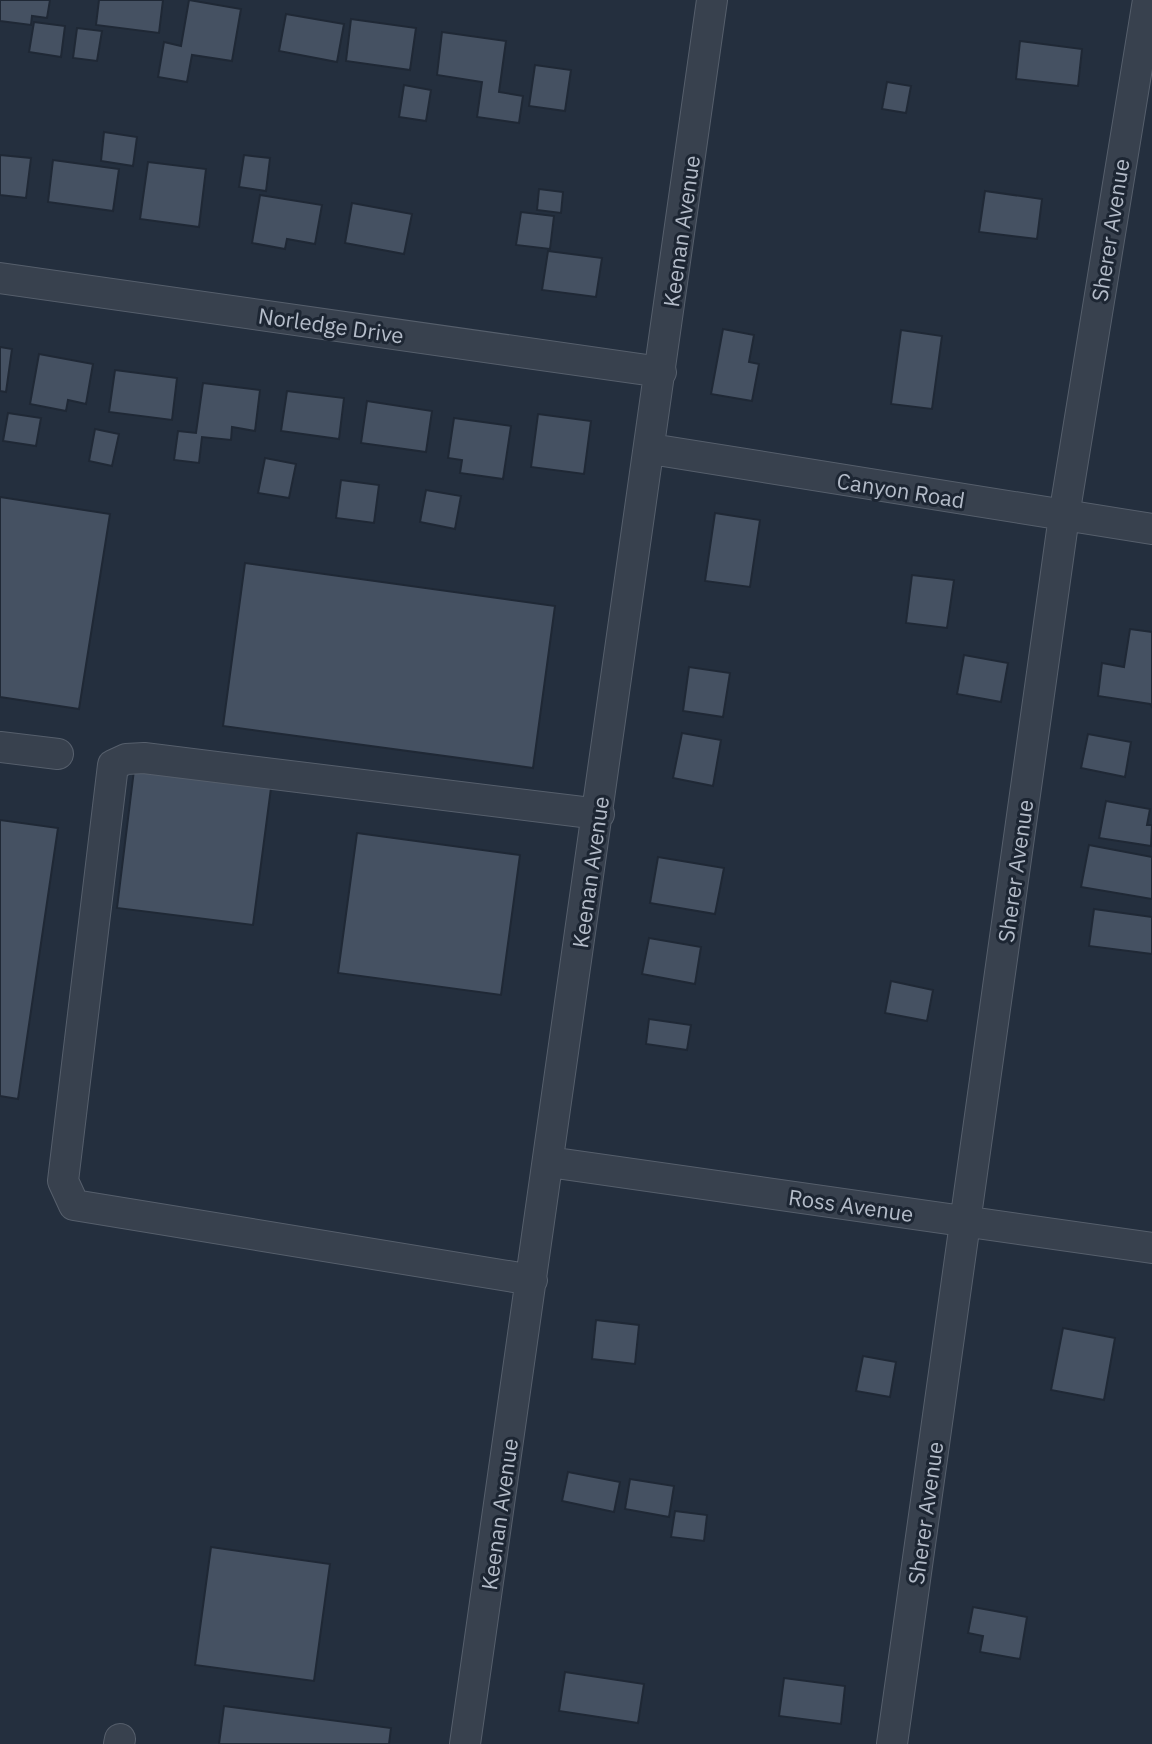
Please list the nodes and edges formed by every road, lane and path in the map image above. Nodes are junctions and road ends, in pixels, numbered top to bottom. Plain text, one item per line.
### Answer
1 (712, 0) edge
2 (1148, 0) edge
3 (0, 278) edge
4 (661, 372) junction
5 (651, 449) junction
6 (1064, 516) junction
7 (1152, 529) edge
8 (0, 747) edge
9 (58, 754) dead end
10 (599, 814) junction
11 (549, 1162) junction
12 (967, 1221) junction
13 (1152, 1248) edge
14 (532, 1280) junction
15 (465, 1744) edge
16 (892, 1744) edge

1 - 4 street, Keenan Avenue
2 - 6 street, Sherer Avenue
3 - 4 street, Norledge Drive
4 - 5 street, Keenan Avenue
5 - 6 street, Canyon Road
5 - 10 street, Keenan Avenue
6 - 7 street, Canyon Road
6 - 12 street, Sherer Avenue
8 - 9 street
10 - 11 street, Keenan Avenue
10 - 14 street
11 - 12 street, Ross Avenue
11 - 14 street, Keenan Avenue
12 - 13 street, Ross Avenue
12 - 16 street, Sherer Avenue
14 - 15 street, Keenan Avenue

